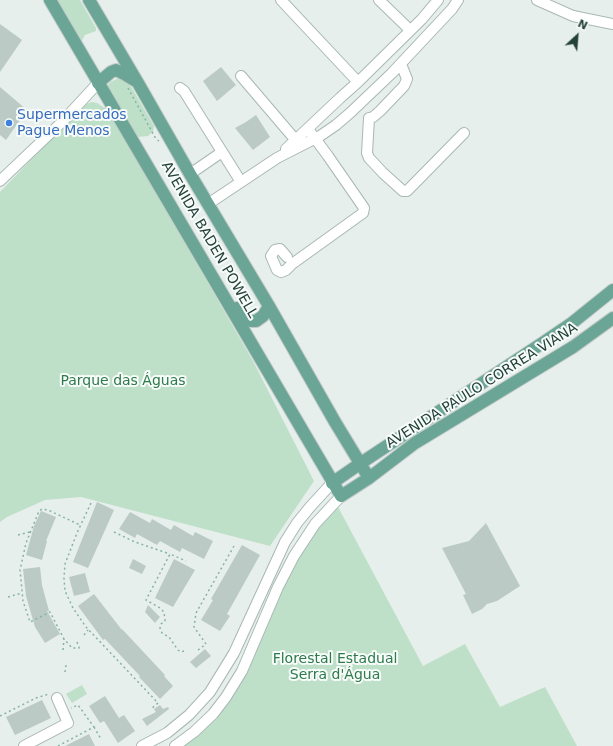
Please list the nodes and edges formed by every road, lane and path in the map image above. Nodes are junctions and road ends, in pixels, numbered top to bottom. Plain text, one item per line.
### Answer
1 (50, 0) edge
2 (90, 0) edge
3 (281, 0) edge
4 (378, 0) edge
5 (438, 0) edge
6 (458, 0) edge
7 (536, 0) edge
8 (613, 24) edge
9 (410, 30) junction
10 (401, 64) junction
11 (241, 76) dead end
12 (358, 82) junction
13 (98, 83) junction
14 (138, 83) junction
15 (126, 85) dead end
16 (180, 88) dead end
17 (340, 98) junction
18 (359, 103) junction
19 (369, 118) junction
20 (308, 128) junction
21 (464, 133) dead end
22 (315, 138) junction
23 (162, 143) dead end
24 (298, 143) junction
25 (222, 152) junction
26 (190, 174) junction
27 (0, 181) edge
28 (241, 182) junction
29 (208, 204) junction
30 (217, 240) dead end
31 (225, 252) dead end
32 (287, 257) dead end
33 (207, 266) junction
34 (613, 290) edge
35 (269, 306) junction
36 (613, 318) edge
37 (361, 463) junction
38 (369, 478) junction
39 (332, 483) junction
40 (341, 496) junction
41 (91, 503) dead end
42 (80, 525) dead end
43 (30, 532) junction
44 (114, 532) dead end
45 (18, 535) dead end
46 (234, 546) dead end
47 (170, 554) junction
48 (186, 561) dead end
49 (22, 594) junction
50 (8, 597) dead end
51 (39, 616) junction
52 (41, 620) dead end
53 (89, 630) junction
54 (84, 635) dead end
55 (64, 639) junction
56 (77, 642) dead end
57 (64, 650) dead end
58 (198, 650) dead end
59 (184, 651) dead end
60 (66, 665) dead end
61 (65, 672) dead end
62 (57, 698) dead end
63 (151, 709) dead end
64 (94, 727) dead end
65 (83, 733) dead end
66 (101, 739) dead end
67 (24, 746) edge
68 (58, 746) edge
69 (142, 746) edge
70 (176, 746) edge

1 - 13 main road, AVENIDA BADEN POWELL
2 - 14 main road, AVENIDA BADEN POWELL
3 - 12 street
4 - 9 street
5 - 9 street
6 - 10 street
7 - 8 street
9 - 12 street
10 - 18 street
10 - 19 street
11 - 24 street
12 - 17 street
13 - 14 main road
13 - 27 street
13 - 33 main road, AVENIDA BADEN POWELL
14 - 26 main road, AVENIDA BADEN POWELL
15 - 23 path
16 - 25 street
17 - 18 street
17 - 20 street
18 - 19 street
18 - 22 street
19 - 21 street
20 - 22 street
20 - 24 street
22 - 24 street
22 - 32 street
24 - 28 street
25 - 26 street
25 - 28 street
26 - 29 main road, AVENIDA BADEN POWELL
28 - 29 street
29 - 35 main road, AVENIDA BADEN POWELL
30 - 31 path
33 - 35 main road
33 - 39 main road, AVENIDA BADEN POWELL
34 - 37 main road
35 - 37 main road, AVENIDA BADEN POWELL
36 - 38 main road, AVENIDA PAULO CORREA VIANA
37 - 38 main road, AVENIDA BADEN POWELL
37 - 39 main road
38 - 40 main road, AVENIDA PAULO CORREA VIANA
39 - 40 main road, AVENIDA BADEN POWELL
39 - 69 street
40 - 70 street, AVENIDA PAULO CORREA VIANA
41 - 53 path
42 - 43 path
43 - 45 path
43 - 49 path
44 - 47 path
46 - 58 path
47 - 48 path
47 - 59 path
49 - 50 path
49 - 51 path
51 - 52 path
51 - 55 path
53 - 54 path
53 - 63 path
55 - 56 path
55 - 57 path
60 - 61 path
62 - 67 street
64 - 66 path
65 - 68 path

